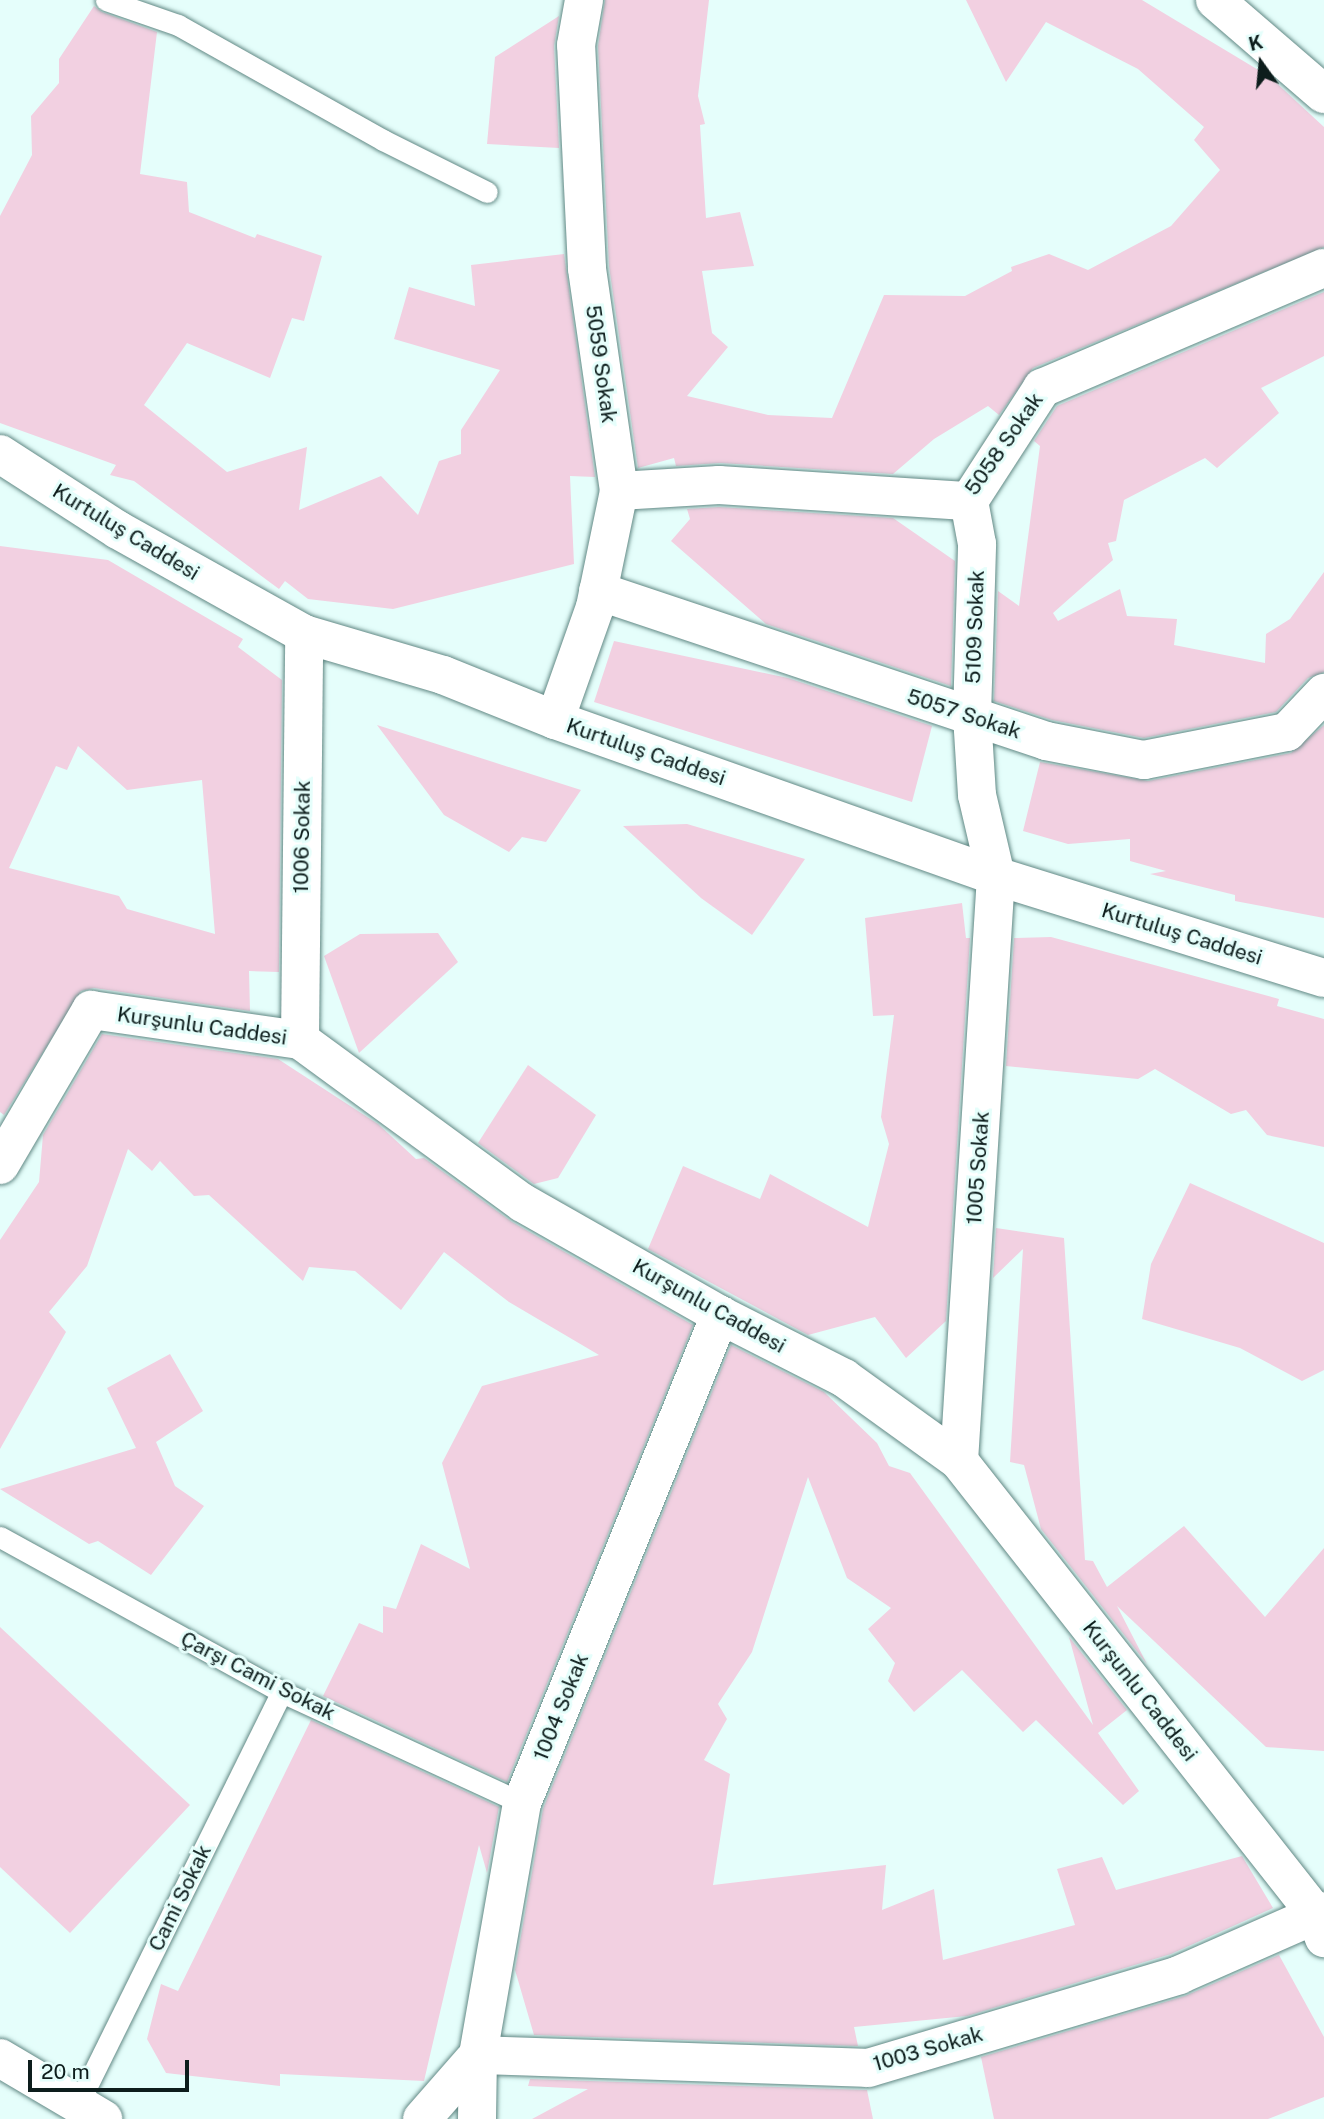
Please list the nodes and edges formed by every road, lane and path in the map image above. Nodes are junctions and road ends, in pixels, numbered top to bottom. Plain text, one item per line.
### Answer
1 (106, 0) edge
2 (584, 0) edge
3 (1215, 0) edge
4 (1324, 94) edge
5 (486, 192) dead end
6 (1324, 268) edge
7 (0, 454) edge
8 (619, 491) junction
9 (970, 501) junction
10 (598, 592) junction
11 (304, 635) junction
12 (1324, 693) edge
13 (972, 716) junction
14 (555, 720) junction
15 (996, 876) junction
16 (1324, 978) edge
17 (300, 1040) junction
18 (0, 1165) edge
19 (720, 1315) junction
20 (959, 1461) junction
21 (0, 1536) edge
22 (282, 1692) junction
23 (522, 1803) junction
24 (1321, 1920) edge
25 (478, 2054) junction
26 (0, 2058) edge
27 (83, 2114) edge
28 (422, 2119) edge
29 (477, 2119) edge

1 - 5 lane
2 - 8 street, 5059 Sokak
3 - 4 street
6 - 9 street, 5058 Sokak
7 - 11 street, Kurtuluş Caddesi
8 - 9 street, 5058 Sokak
8 - 10 street, 5059 Sokak
9 - 13 street, 5109 Sokak
10 - 13 street, 5057 Sokak
10 - 14 street, 5059 Sokak
11 - 14 street, Kurtuluş Caddesi
11 - 17 street, 1006 Sokak
12 - 13 street, 5057 Sokak
13 - 15 street, 5109 Sokak
14 - 15 street, Kurtuluş Caddesi
15 - 16 street, Kurtuluş Caddesi
15 - 20 street, 1005 Sokak
17 - 18 street, Kurşunlu Caddesi
17 - 19 street, Kurşunlu Caddesi
19 - 20 street, Kurşunlu Caddesi
19 - 23 street, 1004 Sokak
20 - 24 street, Kurşunlu Caddesi
21 - 22 lane, Çarşı Cami Sokak
22 - 23 lane, Çarşı Cami Sokak
22 - 27 lane, Cami Sokak
23 - 25 street, 1004 Sokak
24 - 25 street, 1003 Sokak
25 - 28 street
25 - 29 street, 1004 Sokak
26 - 27 street

